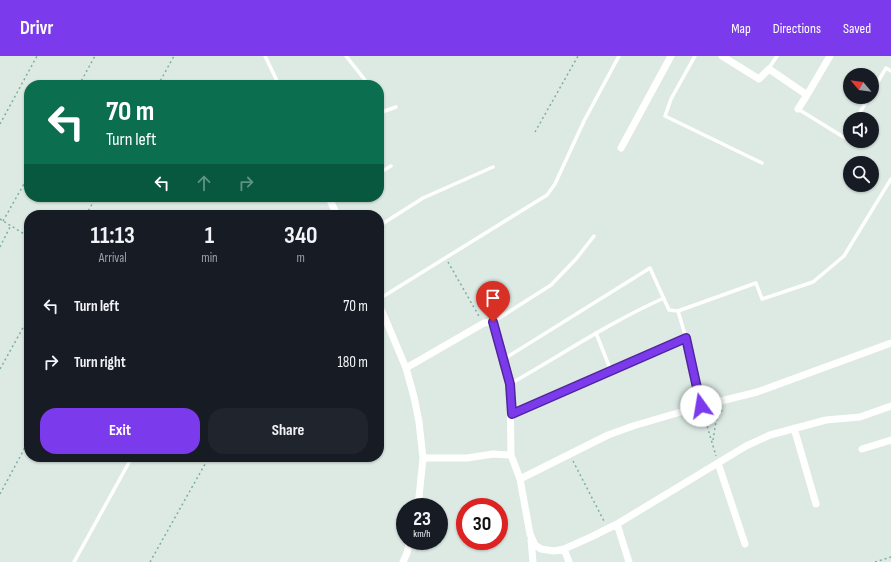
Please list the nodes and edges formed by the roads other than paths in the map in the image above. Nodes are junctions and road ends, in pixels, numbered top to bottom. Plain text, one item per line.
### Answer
1 (266, 56) edge
2 (346, 56) edge
3 (619, 56) edge
4 (671, 56) edge
5 (695, 56) edge
6 (722, 56) edge
7 (777, 56) edge
8 (830, 56) edge
9 (769, 69) junction
10 (891, 71) edge
11 (277, 80) edge
12 (365, 80) edge
13 (879, 80) edge
14 (807, 95) junction
15 (396, 107) dead end
16 (798, 109) joint
17 (384, 111) edge
18 (843, 137) edge
19 (621, 148) dead end
20 (762, 163) dead end
21 (391, 166) dead end
22 (493, 167) dead end
23 (384, 170) edge
24 (891, 180) edge
25 (384, 223) edge
26 (594, 236) dead end
27 (384, 296) edge
28 (664, 298) junction
29 (678, 311) junction
30 (384, 316) edge
31 (493, 322) junction
32 (596, 333) junction
33 (686, 338) junction
34 (891, 343) edge
35 (504, 359) junction
36 (406, 368) junction
37 (611, 371) junction
38 (510, 384) junction
39 (701, 406) junction
40 (891, 406) edge
41 (512, 414) junction
42 (794, 428) junction
43 (891, 440) edge
44 (862, 449) dead end
45 (511, 455) junction
46 (423, 458) junction
47 (129, 462) edge
48 (718, 463) junction
49 (520, 479) junction
50 (419, 498) edge
51 (816, 504) dead end
52 (617, 524) junction
53 (530, 534) junction
54 (745, 544) dead end
55 (564, 548) junction
56 (408, 550) edge
57 (74, 562) edge
58 (403, 562) edge
59 (534, 562) edge
60 (569, 562) edge
61 (629, 562) edge

1 - 11 lane
2 - 12 lane
3 - 27 lane
4 - 19 street
5 - 20 lane
6 - 9 street
7 - 9 lane
8 - 14 street
9 - 14 street
10 - 13 lane
14 - 16 street
15 - 17 lane
16 - 18 lane
21 - 23 lane
22 - 25 lane
24 - 29 lane
26 - 31 lane
28 - 29 lane
28 - 32 lane
28 - 35 lane
29 - 33 lane
30 - 36 street
31 - 35 street
31 - 36 street
32 - 37 lane
32 - 38 lane
33 - 37 street
33 - 39 street
34 - 39 street
35 - 38 street
36 - 46 street
37 - 41 street
38 - 41 street
39 - 49 street
40 - 42 street
41 - 45 street
42 - 48 street
42 - 51 street
43 - 44 street
45 - 46 street
45 - 49 street
46 - 50 street
47 - 57 lane
48 - 52 street
48 - 54 street
49 - 53 street
52 - 55 street
52 - 61 street
53 - 55 street
53 - 59 street
55 - 60 street
56 - 58 street

